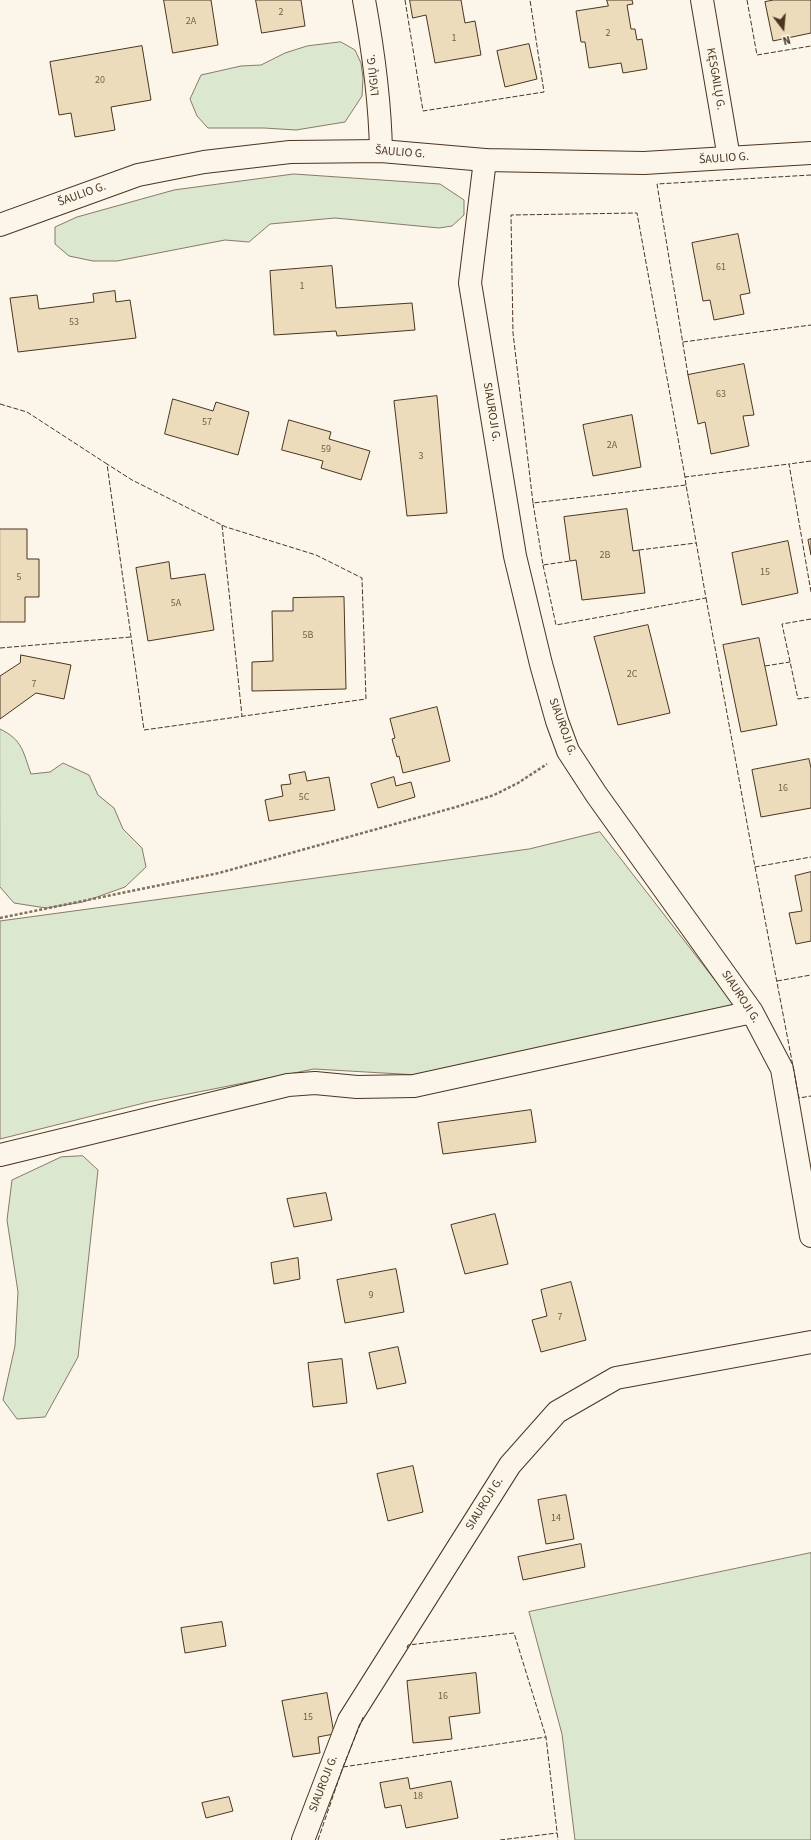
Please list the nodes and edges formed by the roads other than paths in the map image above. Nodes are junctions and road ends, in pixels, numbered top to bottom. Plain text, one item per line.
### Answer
1 (364, 0) edge
2 (702, 0) edge
3 (381, 151) junction
4 (811, 153) edge
5 (729, 158) junction
6 (485, 160) junction
7 (0, 225) edge
8 (752, 1012) junction
9 (0, 1155) edge
10 (811, 1236) edge
11 (811, 1342) edge
12 (303, 1840) edge

1 - 3 street, LYGIŲ G.
2 - 5 street, KĘSGAILŲ G.
3 - 6 street, ŠAULIO G.
3 - 7 street, ŠAULIO G.
4 - 5 street, ŠAULIO G.
5 - 6 street, ŠAULIO G.
6 - 8 street, SIAUROJI G.
8 - 9 street
8 - 10 street, SIAUROJI G.
11 - 12 street, SIAUROJI G.

